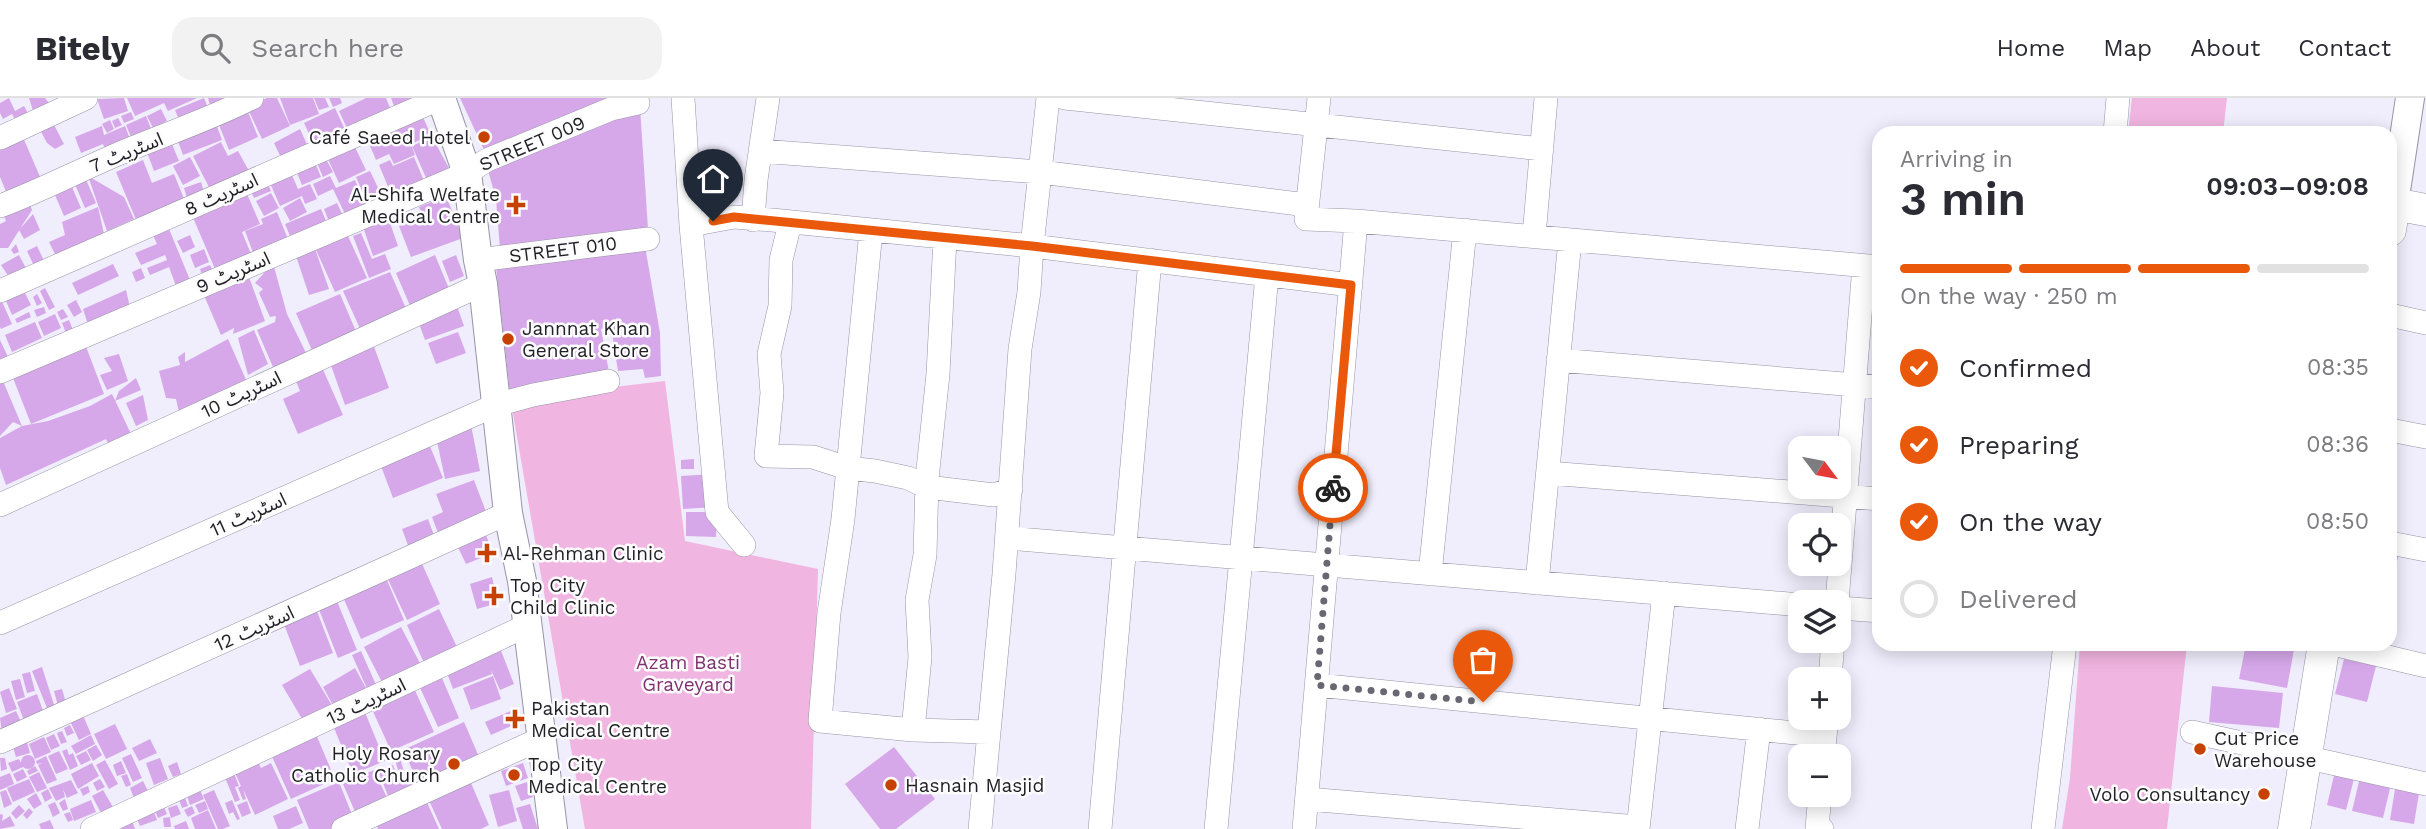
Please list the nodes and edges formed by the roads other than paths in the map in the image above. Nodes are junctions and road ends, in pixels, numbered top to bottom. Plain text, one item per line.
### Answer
1 (86, 98) edge
2 (252, 98) edge
3 (441, 98) edge
4 (683, 98) edge
5 (768, 98) edge
6 (1048, 98) edge
7 (1065, 98) edge
8 (1319, 98) edge
9 (1546, 98) edge
10 (2118, 98) edge
11 (2410, 98) edge
12 (638, 103) dead end
13 (1316, 124) junction
14 (2116, 126) edge
15 (0, 138) edge
16 (1542, 149) junction
17 (760, 151) junction
18 (1040, 172) junction
19 (467, 173) junction
20 (2397, 180) edge
21 (1307, 205) junction
22 (0, 206) edge
23 (2426, 210) edge
24 (2397, 212) edge
25 (753, 219) junction
26 (1356, 221) junction
27 (790, 223) junction
28 (691, 225) junction
29 (1465, 230) junction
30 (871, 231) junction
31 (1534, 236) junction
32 (648, 239) dead end
33 (945, 239) junction
34 (1570, 240) junction
35 (1032, 246) junction
36 (1150, 260) junction
37 (1872, 266) edge
38 (480, 272) junction
39 (1267, 275) junction
40 (1351, 285) junction
41 (0, 291) edge
42 (2397, 316) edge
43 (2426, 323) edge
44 (1558, 360) junction
45 (0, 372) edge
46 (608, 381) dead end
47 (1853, 385) junction
48 (1872, 386) edge
49 (496, 405) junction
50 (2397, 432) edge
51 (1849, 436) edge
52 (2426, 438) edge
53 (847, 468) junction
54 (1548, 473) junction
55 (927, 487) junction
56 (1011, 489) junction
57 (1788, 492) edge
58 (1852, 497) edge
59 (1872, 498) edge
60 (1845, 499) edge
61 (0, 505) edge
62 (508, 513) junction
63 (1007, 538) junction
64 (2397, 544) edge
65 (744, 545) dead end
66 (1125, 548) junction
67 (2426, 550) edge
68 (1241, 558) junction
69 (1327, 566) junction
70 (1430, 574) junction
71 (1537, 583) junction
72 (1837, 590) edge
73 (1664, 593) junction
74 (1788, 603) edge
75 (1851, 609) edge
76 (1872, 610) edge
77 (0, 623) edge
78 (526, 626) junction
79 (2064, 651) edge
80 (2323, 651) edge
81 (2361, 651) edge
82 (2426, 667) edge
83 (1317, 685) junction
84 (1650, 719) junction
85 (1759, 729) junction
86 (913, 730) junction
87 (989, 732) junction
88 (2192, 732) dead end
89 (1825, 736) edge
90 (540, 739) junction
91 (0, 742) edge
92 (2306, 756) junction
93 (2426, 784) edge
94 (1307, 799) junction
95 (1819, 807) edge
96 (1638, 828) edge
97 (92, 829) edge
98 (343, 829) edge
99 (553, 829) edge
100 (980, 829) edge
101 (1100, 829) edge
102 (1216, 829) edge
103 (1304, 829) edge
104 (1747, 829) edge
105 (1817, 829) edge
106 (1822, 829) edge
107 (2043, 829) edge
108 (2294, 829) edge

1 - 15 street
2 - 22 street, اسٹریٹ 7
3 - 19 street
3 - 41 street, اسٹریٹ 8
4 - 28 street
5 - 17 street
6 - 18 street
7 - 13 street
8 - 13 street
9 - 16 street
10 - 14 street
11 - 20 street
12 - 19 street, STREET 009
13 - 16 street
13 - 21 street
16 - 31 street
17 - 18 street
17 - 25 street
18 - 21 street
18 - 35 street
19 - 38 street
19 - 45 street, اسٹریٹ 9
21 - 26 street
23 - 24 main road
25 - 27 street
25 - 28 street
26 - 29 street
26 - 40 street
27 - 30 street
27 - 53 street
28 - 65 street
29 - 31 street
29 - 70 street
30 - 33 street
30 - 53 street
31 - 34 street
32 - 38 street, STREET 010
33 - 35 street
33 - 55 street
34 - 37 street
34 - 44 street
35 - 36 street
35 - 56 street
36 - 39 street
36 - 66 street
37 - 47 street
38 - 49 street
38 - 61 street, اسٹریٹ 10
39 - 40 street
39 - 68 street
40 - 69 street
42 - 43 street
44 - 47 street
44 - 54 street
46 - 49 street, اسٹریٹ 11
47 - 48 street
47 - 51 street
49 - 62 street
49 - 77 street, اسٹریٹ 11
50 - 52 street
53 - 55 street
53 - 86 street
54 - 57 street
54 - 71 street
55 - 56 street
55 - 86 street
56 - 63 street
58 - 59 street
60 - 72 street
62 - 78 street
62 - 91 street, اسٹریٹ 12
63 - 66 street
63 - 87 street
64 - 67 street
66 - 68 street
66 - 101 street
68 - 69 street
68 - 102 street
69 - 70 street
69 - 83 street
70 - 71 street
71 - 73 street
73 - 74 street
73 - 84 street
75 - 76 street
78 - 90 street
78 - 97 street, اسٹریٹ 13
79 - 107 street
80 - 92 main road
81 - 82 street
83 - 84 street
83 - 94 street
84 - 85 street
84 - 96 street
85 - 89 street
85 - 104 street
86 - 87 street
87 - 100 street
88 - 92 street
90 - 98 street
90 - 99 street
92 - 93 street
92 - 108 main road
94 - 96 street
94 - 103 street
95 - 105 street
105 - 106 street

